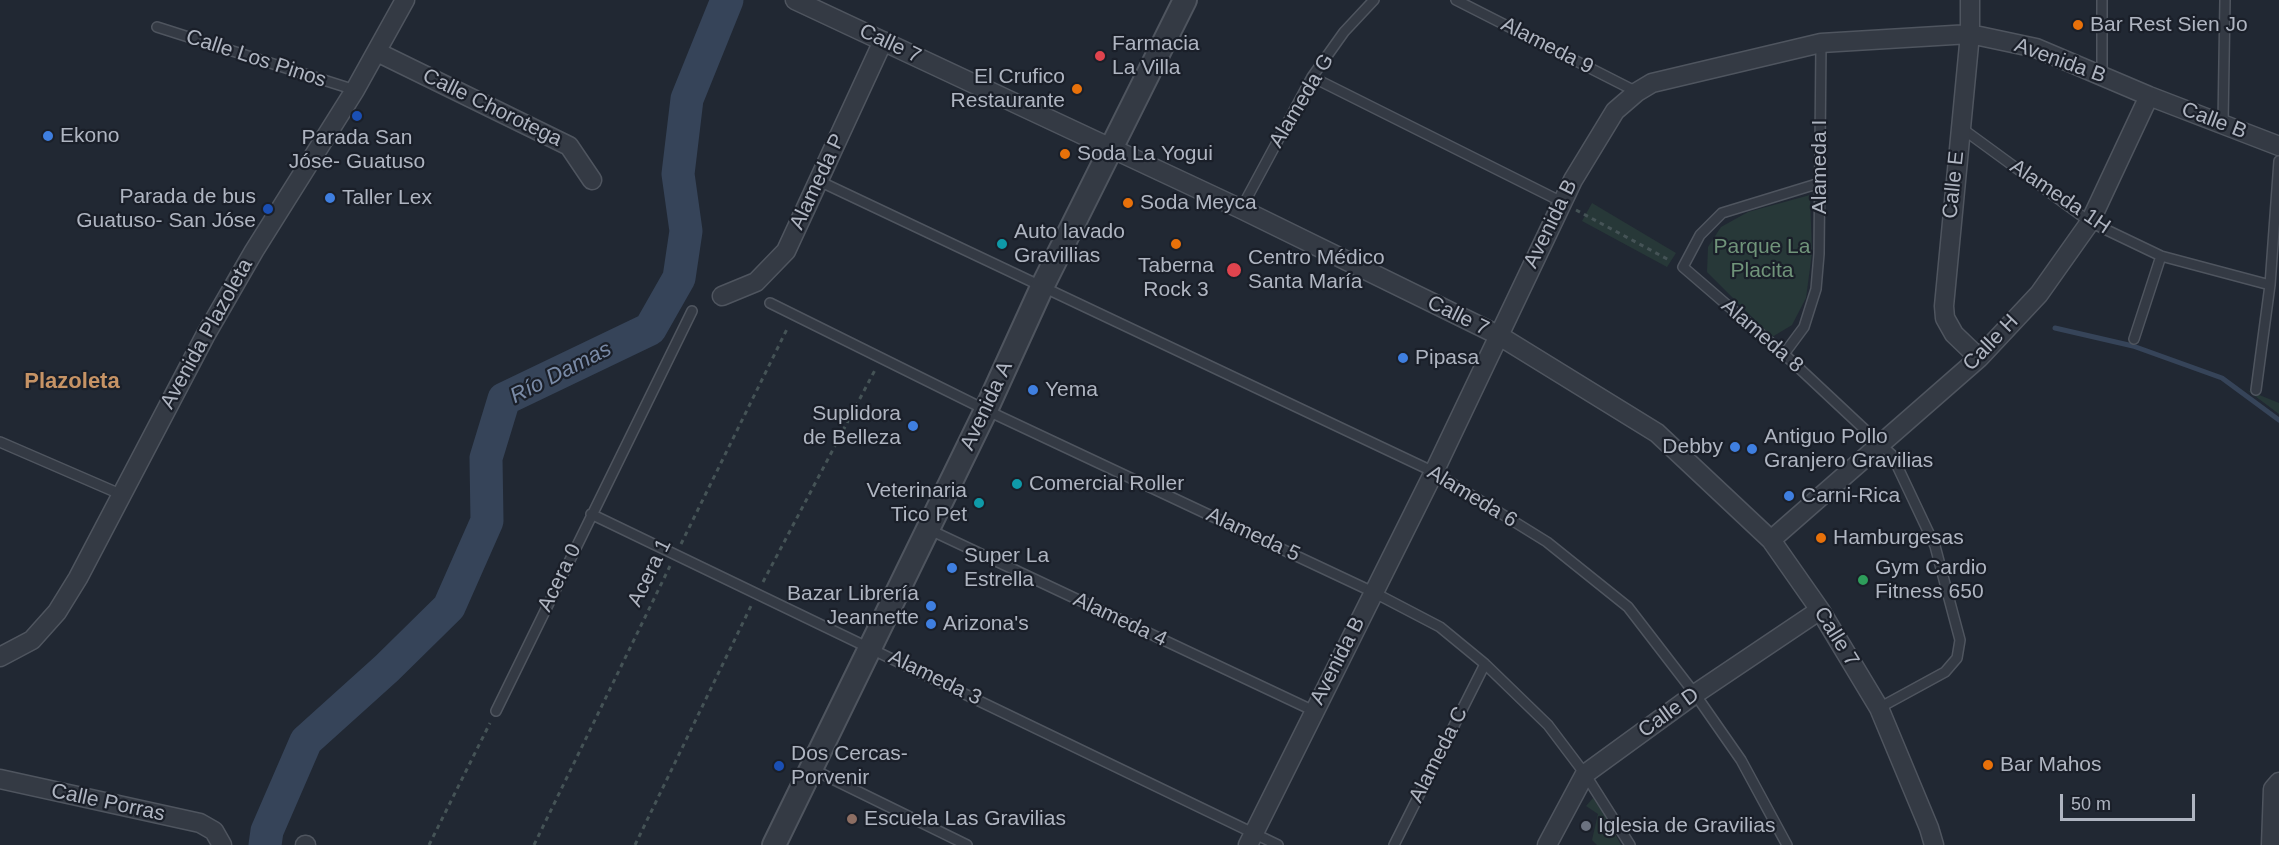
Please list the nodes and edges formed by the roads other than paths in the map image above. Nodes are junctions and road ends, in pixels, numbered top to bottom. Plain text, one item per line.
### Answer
1 (405, 0) edge
2 (795, 0) edge
3 (1185, 0) edge
4 (1374, 0) edge
5 (1456, 0) edge
6 (1970, 0) edge
7 (2102, 0) edge
8 (2224, 0) edge
9 (157, 27) dead end
10 (1970, 34) junction
11 (882, 41) junction
12 (1821, 43) junction
13 (377, 52) junction
14 (2102, 74) junction
15 (1312, 77) junction
16 (355, 90) junction
17 (1637, 92) junction
18 (2149, 96) junction
19 (2223, 124) junction
20 (1960, 128) junction
21 (2279, 146) edge
22 (1112, 148) junction
23 (2279, 161) edge
24 (592, 180) dead end
25 (819, 181) junction
26 (1821, 183) junction
27 (1562, 202) junction
28 (1241, 209) junction
29 (2090, 222) junction
30 (2161, 256) junction
31 (2270, 285) junction
32 (1042, 287) junction
33 (722, 296) dead end
34 (770, 303) dead end
35 (692, 311) dead end
36 (1498, 335) junction
37 (2134, 339) dead end
38 (1784, 354) junction
39 (1978, 358) junction
40 (2256, 390) dead end
41 (986, 410) junction
42 (0, 442) edge
43 (1882, 445) junction
44 (1434, 472) junction
45 (120, 494) junction
46 (591, 514) junction
47 (928, 529) junction
48 (1771, 540) junction
49 (1373, 592) junction
50 (1820, 610) junction
51 (871, 647) junction
52 (0, 657) edge
53 (1485, 664) junction
54 (1695, 694) junction
55 (1879, 708) junction
56 (496, 711) road end
57 (1314, 711) junction
58 (812, 768) junction
59 (1585, 774) junction
60 (0, 779) edge
61 (2279, 782) edge
62 (218, 838) edge
63 (1251, 839) edge
64 (774, 845) edge
65 (967, 845) edge
66 (1278, 845) edge
67 (1394, 845) edge
68 (1547, 845) edge
69 (1630, 845) edge
70 (1787, 845) edge
71 (1934, 845) edge
72 (2271, 845) edge

1 - 13 street, Avenida Plazoleta
2 - 11 street, Calle 7
3 - 22 street, Avenida A
4 - 15 lane, Alameda G
5 - 17 lane, Alameda 9
6 - 10 street, Calle E
7 - 14 lane
8 - 19 lane
9 - 16 lane, Calle Los Pinos
10 - 12 street, Avenida B
10 - 14 street, Avenida B
10 - 20 street, Calle E
11 - 22 street, Calle 7
11 - 25 street, Alameda P
12 - 17 street, Avenida B
12 - 26 lane, Alameda I
13 - 16 street, Avenida Plazoleta
13 - 24 street, Calle Chorotega
14 - 18 street, Avenida B
15 - 27 lane
15 - 28 lane, Alameda G
16 - 45 street, Avenida Plazoleta
17 - 27 street, Avenida B
18 - 19 street, Calle B
18 - 29 street, Calle H
19 - 21 street, Calle B
20 - 29 lane, Alameda 1H
20 - 39 street, Calle E
22 - 28 street, Calle 7
22 - 32 street, Avenida A
23 - 31 lane
25 - 32 lane
25 - 33 street, Alameda P
26 - 38 lane, Alameda I
26 - 38 lane, Alameda 8
27 - 36 street, Avenida B
28 - 36 street, Calle 7
29 - 30 lane, Alameda 1H
29 - 39 street, Calle H
30 - 31 lane, Alameda 1H
30 - 37 lane
31 - 40 lane
32 - 41 street, Avenida A
32 - 44 lane, Alameda 6
34 - 41 lane, Alameda 5
35 - 46 lane, Acera 0
36 - 44 street, Avenida B
36 - 48 street, Calle 7
38 - 43 lane, Alameda 8
39 - 43 street, Calle H
41 - 47 street, Avenida A
41 - 49 lane, Alameda 5
42 - 45 lane
43 - 48 street, Calle H
43 - 55 lane, Alameda 8
44 - 49 street, Avenida B
44 - 54 lane, Alameda 6
45 - 52 street, Avenida Plazoleta
46 - 51 lane, Alameda 3
46 - 56 lane, Acera 0
47 - 51 street, Avenida A
47 - 57 lane, Alameda 4
48 - 50 street, Calle 7
49 - 53 lane, Alameda 5
49 - 57 street, Avenida B
50 - 54 street, Calle D
50 - 55 street, Calle 7
51 - 58 street, Avenida A
51 - 63 lane, Alameda 3
53 - 59 lane, Alameda 5
53 - 67 lane, Alameda C
54 - 59 street, Calle D
54 - 70 lane, Alameda 6
55 - 71 street, Calle 7
57 - 63 street, Avenida B
58 - 64 street, Avenida A
58 - 65 lane
59 - 68 street, Calle D
59 - 69 lane, Alameda 5
60 - 62 street, Calle Porras
61 - 72 street
63 - 66 lane, Alameda 3

